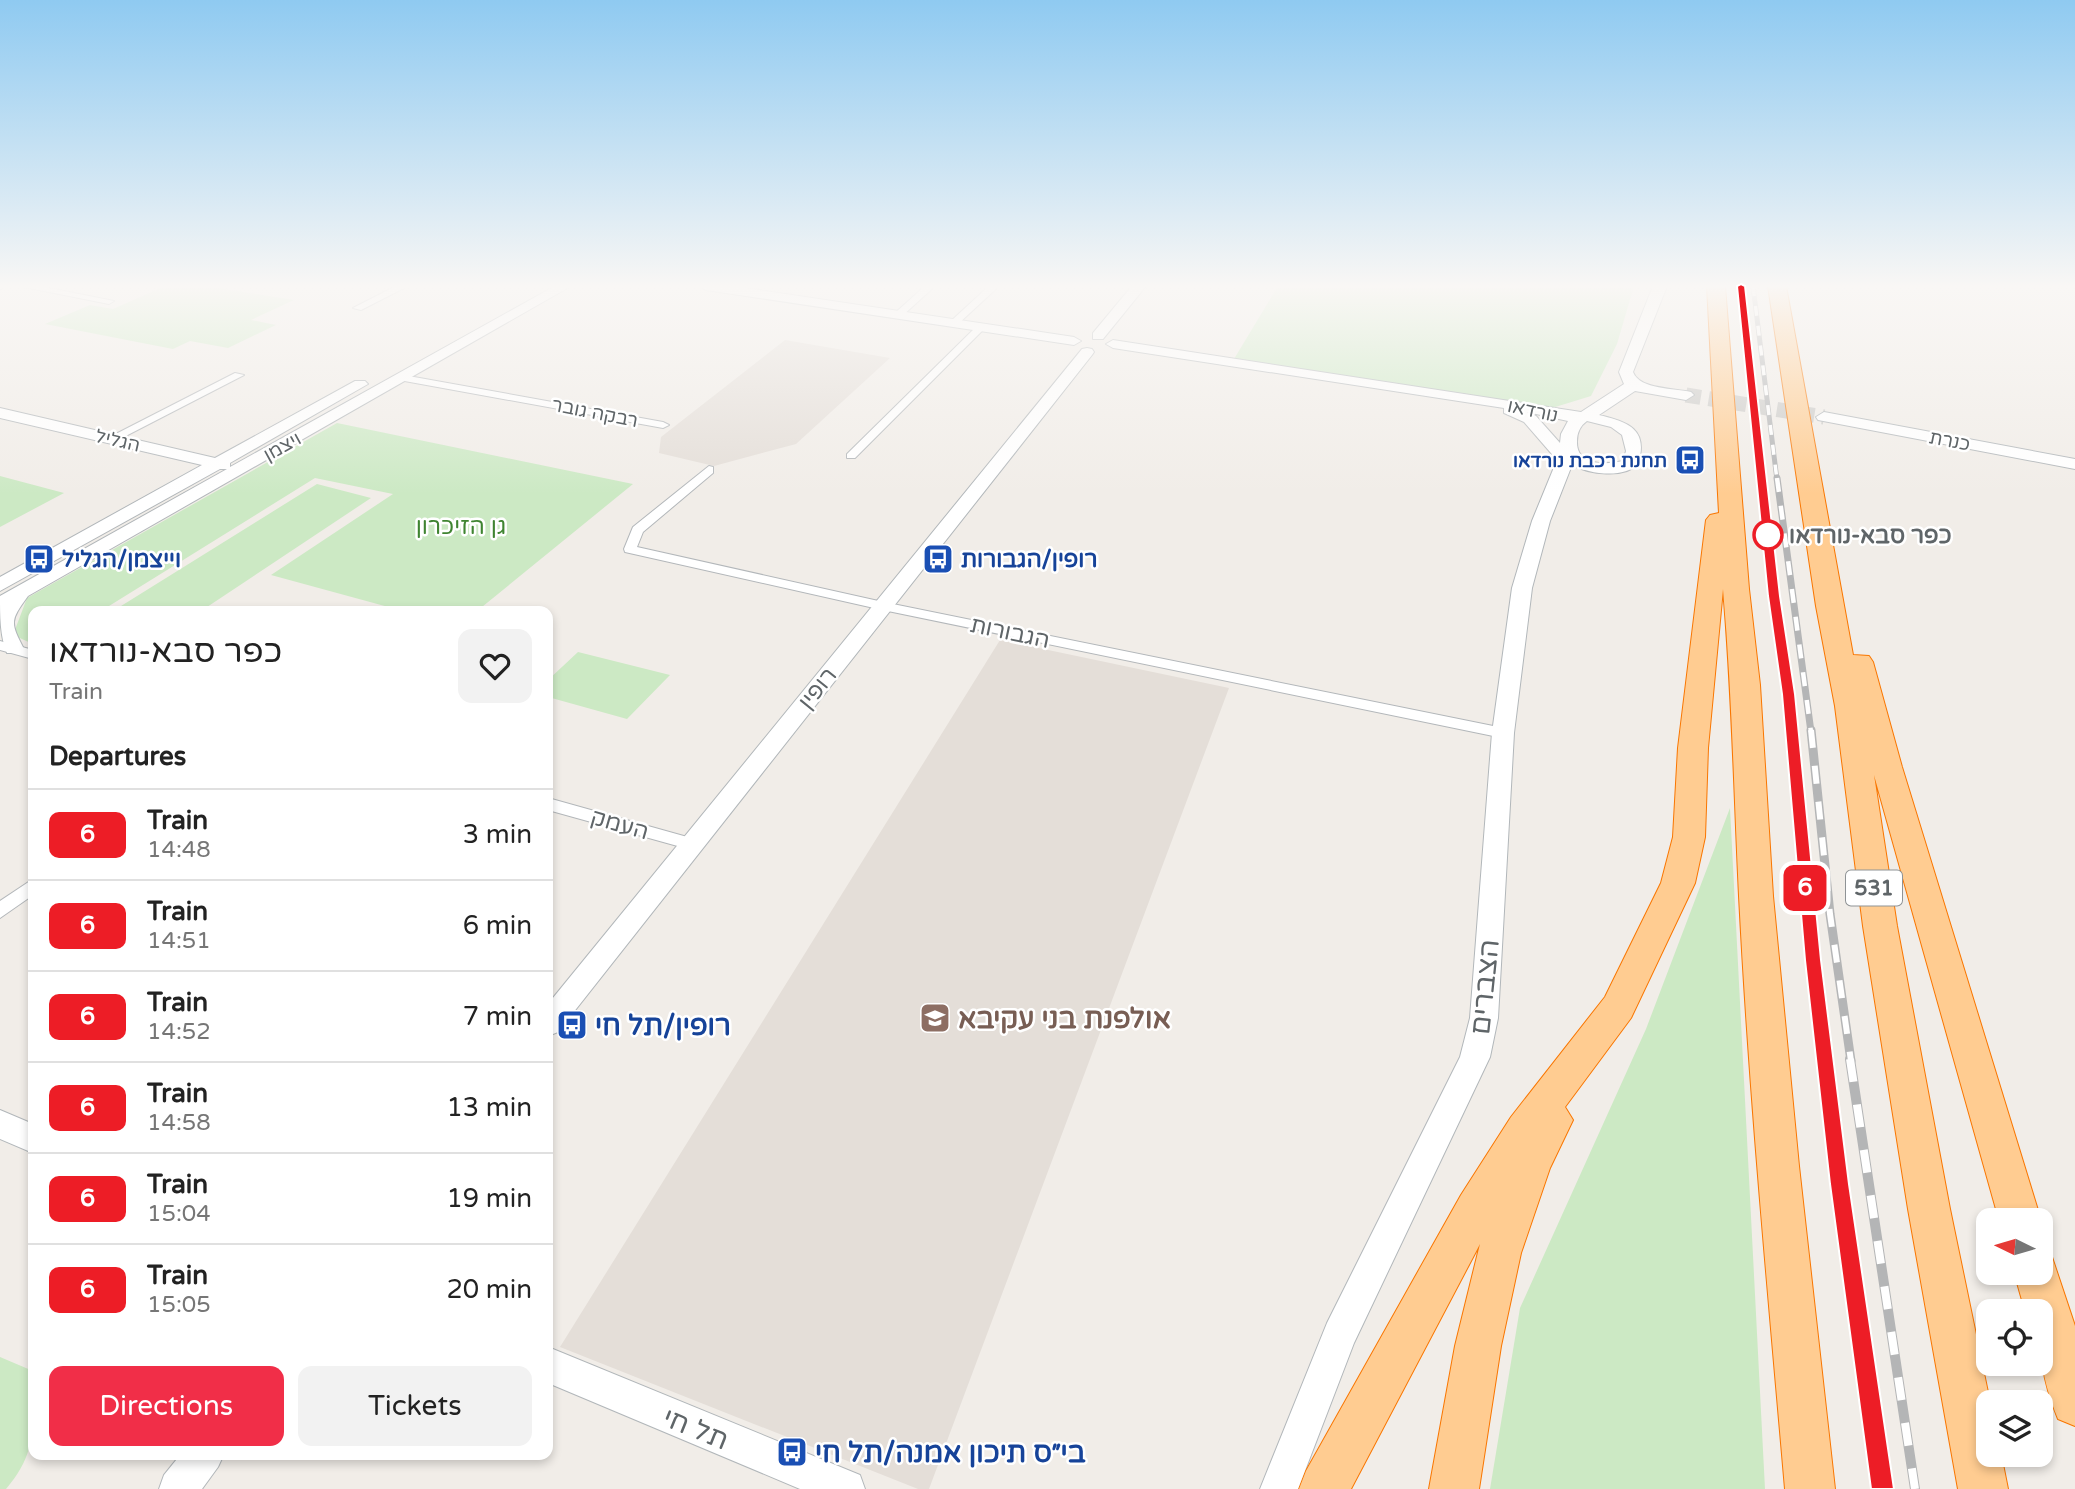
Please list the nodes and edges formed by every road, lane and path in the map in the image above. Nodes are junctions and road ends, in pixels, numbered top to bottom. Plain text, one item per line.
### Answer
1 (416, 355) edge
2 (441, 355) edge
3 (952, 355) edge
4 (1073, 355) edge
5 (1170, 355) edge
6 (1175, 355) edge
7 (1633, 355) edge
8 (1721, 355) edge
9 (1789, 355) edge
10 (239, 375) dead end
11 (403, 377) junction
12 (1637, 386) junction
13 (1686, 395) tunnel mouth
14 (1611, 402) junction
15 (1510, 410) junction
16 (0, 413) edge
17 (1583, 416) junction
18 (1824, 417) tunnel mouth
19 (1612, 422) junction
20 (663, 425) dead end
21 (113, 439) junction
22 (1727, 443) junction
23 (1569, 448) junction
24 (851, 456) dead end
25 (2075, 464) edge
26 (225, 468) junction
27 (709, 470) dead end
28 (1810, 488) junction
29 (0, 585) edge
30 (22, 592) junction
31 (0, 604) edge
32 (883, 606) junction
33 (16, 649) edge
34 (1503, 733) junction
35 (553, 805) edge
36 (692, 844) junction
37 (28, 890) edge
38 (0, 911) edge
39 (1618, 1007) junction
40 (553, 1018) edge
41 (0, 1124) edge
42 (28, 1137) edge
43 (2017, 1208) edge
44 (2040, 1285) edge
45 (553, 1367) edge
46 (2075, 1402) edge
47 (200, 1460) edge
48 (178, 1489) edge
49 (846, 1489) edge
50 (1279, 1489) edge
51 (1324, 1489) edge
52 (1454, 1489) edge
53 (1810, 1489) edge
54 (1983, 1489) edge

1 - 26 street, ויצמן
2 - 11 street, ויצמן
3 - 24 street
4 - 32 street, רופין
5 - 15 street, נורדאו
6 - 17 street, נורדאו
7 - 12 street
8 - 22 highway
9 - 28 highway, 531
10 - 21 street
11 - 20 street, רבקה גובר
11 - 26 street, ויצמן
12 - 13 street
12 - 14 street
14 - 17 street
14 - 19 street
15 - 23 street
15 - 23 street, נורדאו
16 - 21 street, הגליל
17 - 19 street
17 - 23 street
18 - 25 street, כנרת
19 - 23 street
21 - 26 street, הגליל
22 - 39 highway
22 - 53 highway
23 - 34 street, הצברים
26 - 29 street, ויצמן
26 - 30 street, ויצמן
27 - 32 street, הגבורות
28 - 43 highway
28 - 54 highway, 531
30 - 31 street, ויצמן
30 - 33 street
32 - 34 street, הגבורות
32 - 36 street, רופין
34 - 50 street, הצברים
35 - 36 street, העמק
36 - 40 street, רופין
37 - 38 street
39 - 51 highway
39 - 52 highway
41 - 42 street
44 - 46 highway
45 - 49 street, תל חי
47 - 48 street

